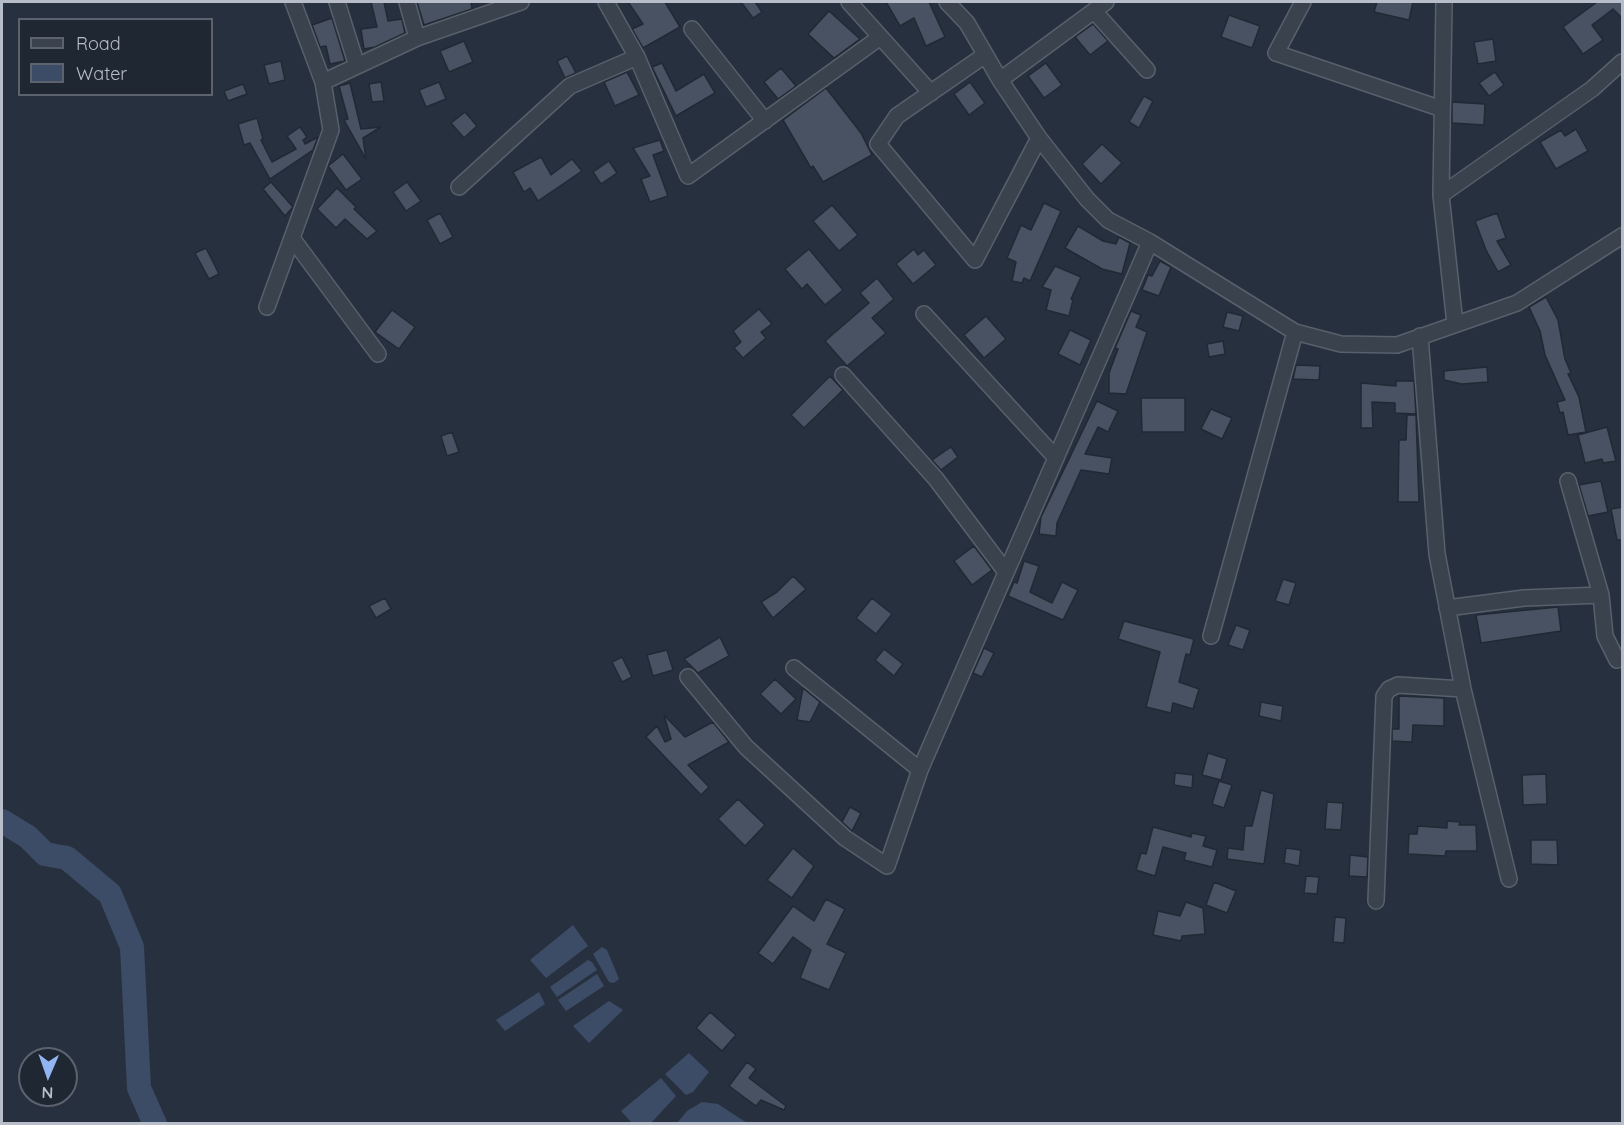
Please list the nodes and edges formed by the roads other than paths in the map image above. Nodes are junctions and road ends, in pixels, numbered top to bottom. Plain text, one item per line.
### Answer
1 (293, 2) edge
2 (337, 2) edge
3 (407, 2) edge
4 (521, 2) edge
5 (606, 2) edge
6 (849, 2) edge
7 (947, 2) edge
8 (1303, 2) edge
9 (1444, 2) edge
10 (1100, 6) edge
11 (692, 29) dead end
12 (417, 38) junction
13 (879, 38) junction
14 (985, 55) junction
15 (637, 57) junction
16 (1623, 62) edge
17 (357, 66) junction
18 (1147, 70) dead end
19 (1000, 80) junction
20 (323, 82) junction
21 (931, 93) junction
22 (1442, 109) junction
23 (765, 121) junction
24 (1039, 138) junction
25 (459, 187) dead end
26 (1441, 195) junction
27 (1623, 236) edge
28 (292, 238) junction
29 (1150, 242) junction
30 (267, 307) dead end
31 (924, 314) dead end
32 (1455, 324) junction
33 (1295, 332) junction
34 (1420, 336) junction
35 (378, 354) dead end
36 (843, 375) dead end
37 (1056, 458) junction
38 (1568, 482) dead end
39 (1006, 572) junction
40 (1601, 595) junction
41 (1447, 608) junction
42 (1211, 636) dead end
43 (1623, 658) edge
44 (794, 668) dead end
45 (688, 677) dead end
46 (1463, 688) junction
47 (920, 770) junction
48 (1509, 879) dead end
49 (1376, 901) dead end

1 - 20 street
2 - 17 street
3 - 12 street
4 - 12 street
5 - 15 street
6 - 13 street
7 - 14 street
8 - 22 street
9 - 22 street
10 - 18 street
10 - 19 street
11 - 23 street
12 - 17 street
13 - 21 street
13 - 23 street
14 - 19 street
14 - 21 street
15 - 23 street
15 - 25 street
16 - 26 street
17 - 20 street
19 - 24 street
20 - 28 street
21 - 24 street
22 - 26 street
24 - 29 street
26 - 32 street
27 - 32 street
28 - 30 street
28 - 35 street
29 - 33 street
29 - 37 street
31 - 37 street
32 - 34 street
33 - 34 street
33 - 42 street
34 - 41 street
36 - 39 street
37 - 39 street
38 - 40 street
39 - 47 street
40 - 41 street
40 - 43 street
41 - 46 street
44 - 47 street
45 - 47 street
46 - 48 street
46 - 49 street

